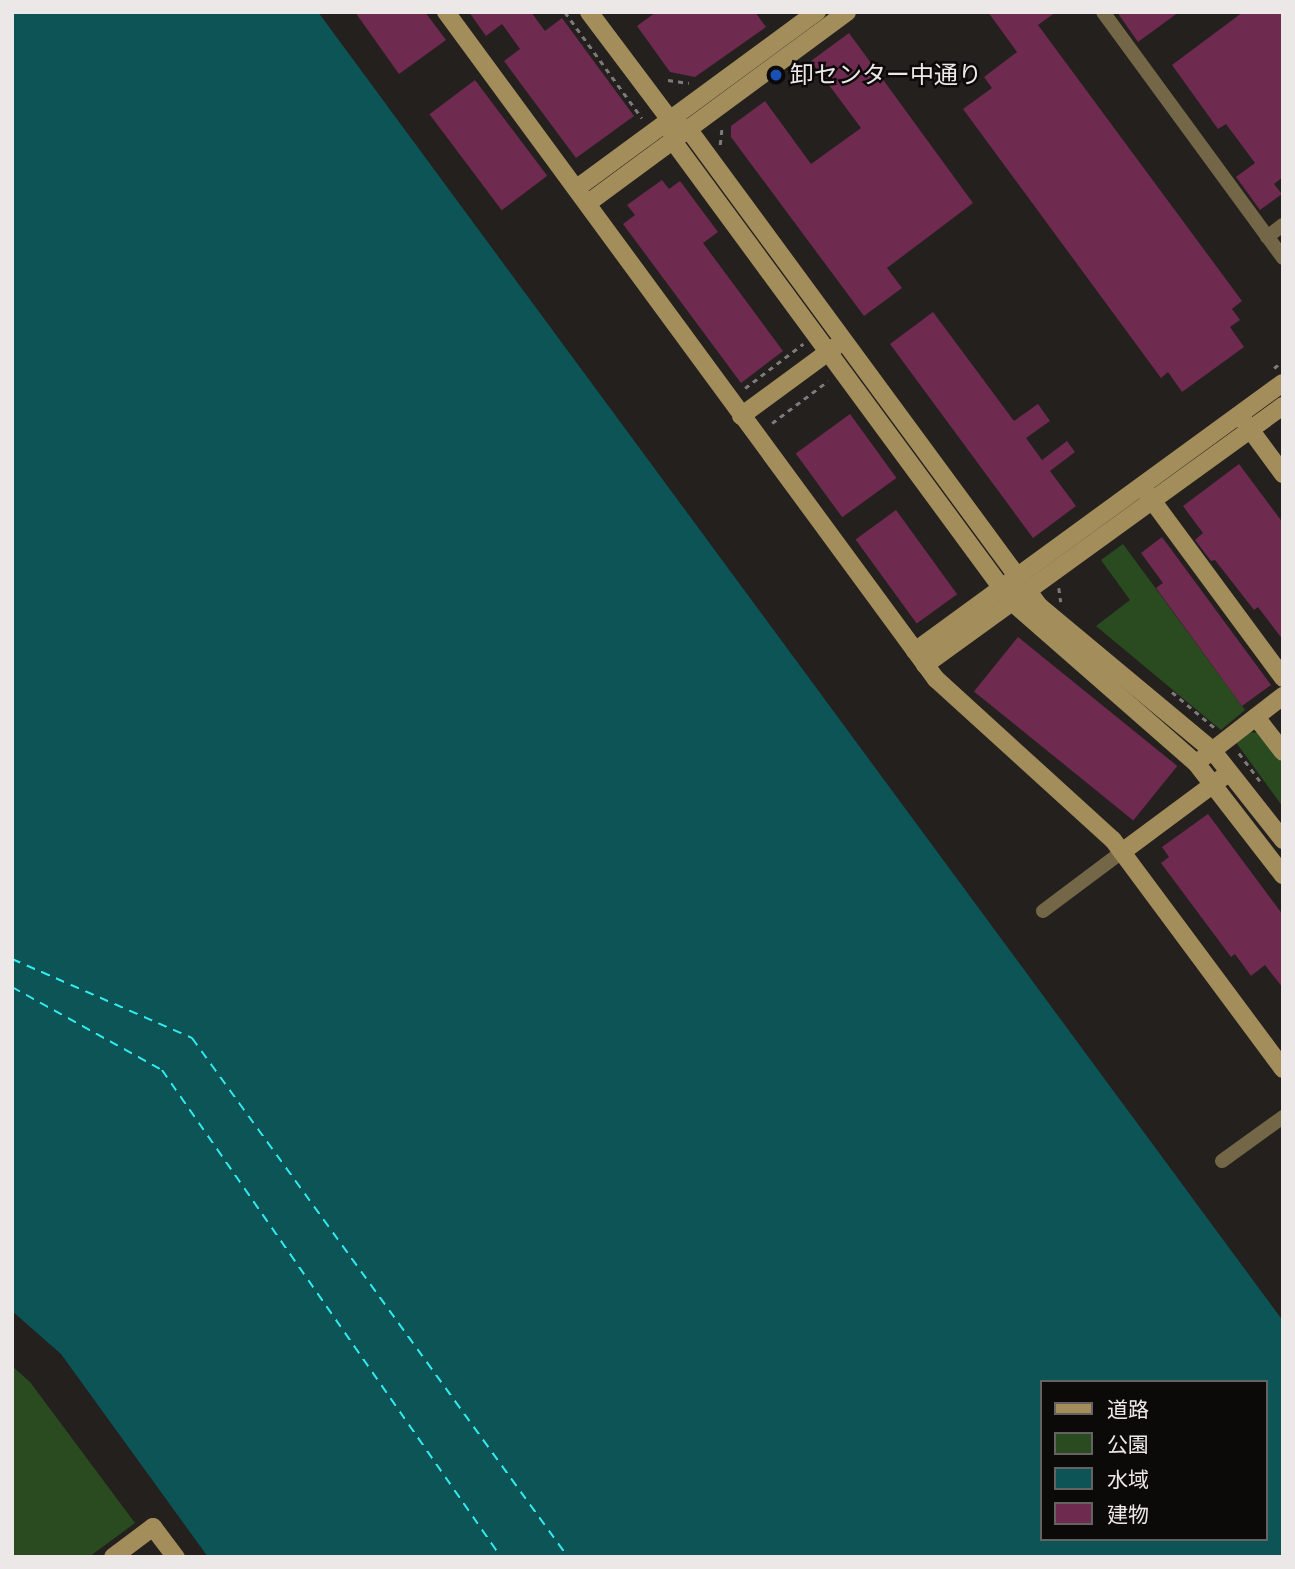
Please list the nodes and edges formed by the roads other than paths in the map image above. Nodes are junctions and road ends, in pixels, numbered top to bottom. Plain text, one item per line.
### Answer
1 (446, 12) edge
2 (589, 12) edge
3 (817, 12) edge
4 (847, 12) edge
5 (1103, 12) edge
6 (670, 120) junction
7 (689, 130) junction
8 (673, 141) junction
9 (577, 188) junction
10 (588, 203) junction
11 (1283, 225) edge
12 (1267, 237) junction
13 (1283, 258) edge
14 (844, 340) junction
15 (828, 352) junction
16 (1277, 376) edge
17 (1283, 406) edge
18 (741, 416) junction
19 (1245, 422) junction
20 (1283, 474) edge
21 (1148, 494) junction
22 (1023, 584) junction
23 (1007, 596) junction
24 (920, 658) junction
25 (1283, 678) edge
26 (1283, 696) edge
27 (1256, 717) junction
28 (1212, 750) junction
29 (1283, 752) edge
30 (1196, 763) junction
31 (1232, 771) junction
32 (1214, 783) junction
33 (1283, 840) edge
34 (1122, 852) junction
35 (1283, 875) edge
36 (1044, 911) dead end
37 (1283, 1069) edge
38 (1283, 1117) edge
39 (1222, 1161) dead end
40 (113, 1557) edge
41 (176, 1557) edge

1 - 9 street
2 - 6 street
3 - 6 street
4 - 7 street
5 - 12 street
6 - 7 street
6 - 8 street
6 - 9 street
7 - 8 street
7 - 14 street
8 - 10 street
8 - 15 street
9 - 10 street
10 - 18 street
11 - 12 street
12 - 13 street
14 - 15 street
14 - 22 street
15 - 18 street
15 - 23 street
16 - 19 street
17 - 19 street
18 - 24 street
19 - 20 street
19 - 21 street
21 - 22 street
21 - 25 street
22 - 23 street
22 - 28 street
23 - 24 street
23 - 30 street
24 - 34 street
26 - 27 street
27 - 28 street
27 - 29 street
28 - 30 street
28 - 31 street
30 - 32 street
31 - 32 street
31 - 33 street
32 - 34 street
32 - 35 street
34 - 36 street
34 - 37 street
38 - 39 street
40 - 41 street

